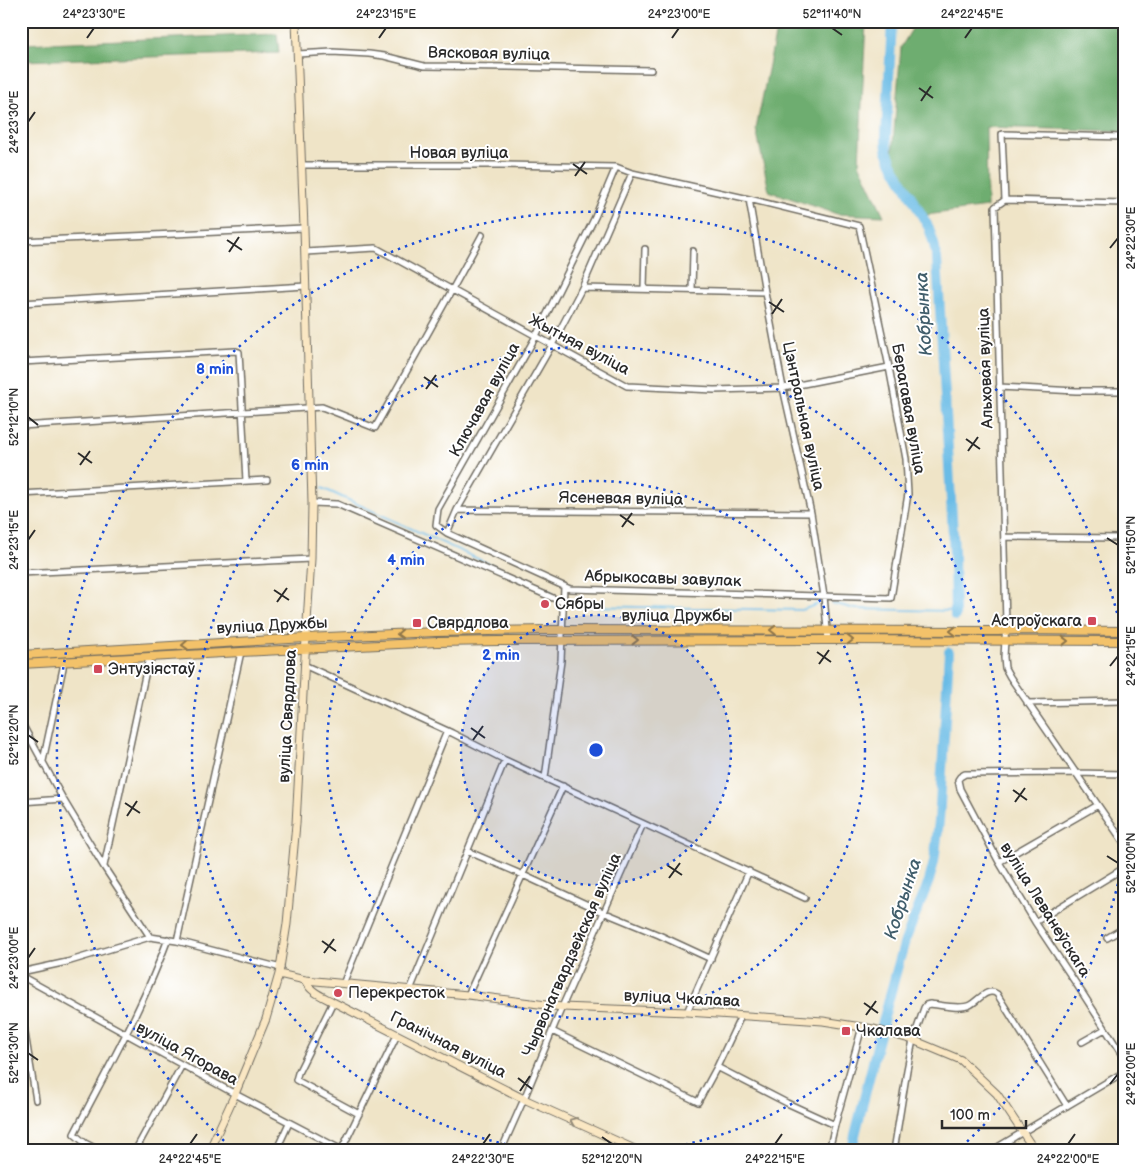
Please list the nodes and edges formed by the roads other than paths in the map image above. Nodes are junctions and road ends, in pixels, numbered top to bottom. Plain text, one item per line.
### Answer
1 (296, 21) edge
2 (297, 54) junction
3 (651, 70) dead end
4 (1124, 137) edge
5 (302, 165) junction
6 (616, 167) junction
7 (632, 173) junction
8 (749, 199) junction
9 (1004, 200) junction
10 (1124, 203) edge
11 (858, 226) joint
12 (304, 228) junction
13 (482, 234) dead end
14 (21, 241) edge
15 (645, 249) dead end
16 (693, 251) dead end
17 (305, 252) junction
18 (306, 286) junction
19 (582, 288) junction
20 (644, 289) junction
21 (452, 290) junction
22 (692, 290) junction
23 (765, 292) junction
24 (21, 303) edge
25 (536, 336) junction
26 (552, 345) junction
27 (21, 362) edge
28 (889, 367) junction
29 (999, 387) junction
30 (783, 388) junction
31 (1124, 391) edge
32 (308, 408) junction
33 (242, 412) junction
34 (21, 426) edge
35 (267, 480) dead end
36 (246, 481) junction
37 (21, 494) edge
38 (312, 504) junction
39 (457, 510) junction
40 (810, 513) junction
41 (447, 533) junction
42 (1004, 537) junction
43 (1124, 538) edge
44 (311, 559) junction
45 (21, 573) edge
46 (564, 586) junction
47 (824, 596) junction
48 (891, 598) joint
49 (562, 602) junction
50 (562, 630) junction
51 (623, 630) junction
52 (828, 630) junction
53 (1006, 630) junction
54 (1070, 631) junction
55 (1124, 631) edge
56 (366, 636) junction
57 (306, 638) junction
58 (499, 640) junction
59 (562, 640) junction
60 (770, 640) junction
61 (828, 640) junction
62 (949, 640) junction
63 (1006, 640) junction
64 (1124, 641) edge
65 (305, 649) junction
66 (240, 652) junction
67 (21, 654) edge
68 (149, 657) junction
69 (63, 663) junction
70 (21, 664) edge
71 (304, 665) junction
72 (1124, 701) edge
73 (1027, 703) junction
74 (21, 722) edge
75 (447, 731) junction
76 (505, 760) junction
77 (43, 761) junction
78 (1075, 773) junction
79 (1124, 774) edge
80 (545, 778) junction
81 (563, 786) junction
82 (63, 799) junction
83 (21, 802) edge
84 (1098, 805) junction
85 (643, 824) junction
86 (1124, 843) edge
87 (467, 851) junction
88 (999, 862) junction
89 (104, 867) junction
90 (1124, 868) edge
91 (748, 871) junction
92 (524, 875) junction
93 (805, 898) dead end
94 (603, 912) junction
95 (1035, 922) junction
96 (1124, 928) edge
97 (150, 937) junction
98 (1108, 938) dead end
99 (168, 940) junction
100 (177, 941) junction
101 (710, 958) junction
102 (280, 971) junction
103 (21, 972) edge
104 (21, 976) edge
105 (305, 980) junction
106 (343, 984) junction
107 (410, 990) junction
108 (468, 996) junction
109 (333, 1002) junction
110 (562, 1007) junction
111 (21, 1009) edge
112 (687, 1012) junction
113 (741, 1016) junction
114 (862, 1027) junction
115 (1105, 1029) junction
116 (552, 1031) junction
117 (126, 1035) junction
118 (397, 1035) junction
119 (913, 1040) junction
120 (1082, 1042) dead end
121 (1124, 1058) edge
122 (182, 1065) junction
123 (717, 1067) junction
124 (1124, 1072) edge
125 (235, 1094) junction
126 (524, 1099) junction
127 (36, 1100) dead end
128 (1067, 1106) junction
129 (358, 1114) junction
130 (290, 1124) junction
131 (834, 1125) junction
132 (1023, 1132) junction
133 (830, 1146) dead end
134 (342, 1150) edge
135 (101, 1151) edge
136 (135, 1151) edge
137 (209, 1151) edge
138 (276, 1151) edge
139 (501, 1151) edge
140 (639, 1151) edge
141 (894, 1151) edge
142 (991, 1151) edge
143 (1035, 1151) edge

1 - 2 main road, вуліца Свярдлова
2 - 3 street, Вясковая вуліца
2 - 5 main road, вуліца Свярдлова
4 - 9 street
5 - 6 street, Новая вуліца
5 - 12 main road, вуліца Свярдлова
6 - 7 street, Новая вуліца
6 - 25 street, Ключавая вуліца
7 - 8 street, Новая вуліца
7 - 19 street, Ключавая вуліца
8 - 11 street, Новая вуліца
8 - 23 street, Цэнтральная вуліца
9 - 10 street
9 - 29 street, Альховая вуліца
11 - 28 street, Берагавая вуліца
12 - 14 street
12 - 17 main road, вуліца Свярдлова
13 - 21 street
15 - 20 street
16 - 22 street
17 - 18 main road, вуліца Свярдлова
17 - 21 street, Жытняя вуліца
18 - 24 street
18 - 32 main road, вуліца Свярдлова
19 - 20 street
19 - 26 street, Ключавая вуліца
20 - 22 street
21 - 25 street, Жытняя вуліца
21 - 32 street
22 - 23 street
23 - 30 street, Цэнтральная вуліца
25 - 26 street, Жытняя вуліца
25 - 41 street, Ключавая вуліца
26 - 30 street, Жытняя вуліца
26 - 39 street, Ключавая вуліца
27 - 33 street
28 - 30 street, Жытняя вуліца
28 - 48 street, Берагавая вуліца
29 - 31 street
29 - 42 street, Альховая вуліца
30 - 40 street, Цэнтральная вуліца
32 - 33 street
32 - 38 main road, вуліца Свярдлова
33 - 34 street
33 - 36 street
35 - 36 street
36 - 37 street
38 - 44 main road, вуліца Свярдлова
38 - 49 street
39 - 40 street, Ясеневая вуліца
39 - 41 street
40 - 47 street, Цэнтральная вуліца
41 - 46 street, Абрыкосавы завулак
42 - 43 street
42 - 53 street, Альховая вуліца
44 - 45 street
44 - 57 main road, вуліца Свярдлова
46 - 47 street, Абрыкосавы завулак
46 - 49 street
47 - 48 street, Абрыкосавы завулак
47 - 52 street, Цэнтральная вуліца
49 - 50 street
50 - 51 main road, вуліца Дружбы
50 -> 56 main road, вуліца Дружбы
50 - 58 main road
50 - 59 street
52 -> 51 main road, вуліца Дружбы
51 - 59 main road
53 -> 52 main road, вуліца Дружбы
52 - 60 main road
52 - 61 street, Цэнтральная вуліца
53 - 54 main road, вуліца Дружбы
53 - 62 main road
53 - 63 street, Альховая вуліца
54 - 55 main road, вуліца Дружбы
54 - 63 main road
56 - 57 main road, вуліца Дружбы
56 - 65 main road
57 - 65 main road, вуліца Свярдлова
57 - 66 main road
57 -> 67 main road, вуліца Дружбы
58 - 59 main road, вуліца Дружбы
58 - 65 main road, вуліца Дружбы
59 -> 60 main road, вуліца Дружбы
59 - 80 street
60 - 61 main road, вуліца Дружбы
61 -> 62 main road, вуліца Дружбы
62 - 63 main road, вуліца Дружбы
63 -> 64 main road, вуліца Дружбы
63 - 73 street, Альховая вуліца
65 - 66 main road, вуліца Дружбы
65 - 71 main road, вуліца Свярдлова
66 - 68 main road, вуліца Дружбы
66 - 100 street
68 - 69 main road, вуліца Дружбы
68 - 89 street
69 - 70 main road, вуліца Дружбы
69 - 77 street
71 - 75 street
71 - 102 main road, вуліца Свярдлова
72 - 73 street
73 - 78 street, Альховая вуліца
74 - 77 street
75 - 76 street
75 - 106 street
76 - 80 street
76 - 87 street
77 - 82 street
78 - 79 street
78 - 84 street, Альховая вуліца
78 - 88 street, вуліца Леванеўскага
80 - 81 street
81 - 85 street
81 - 92 street
82 - 83 street
82 - 89 street
84 - 86 street, Альховая вуліца
84 - 88 street
85 - 91 street
85 - 94 street, Чырвонагвардзейская вуліца
87 - 92 street
87 - 107 street
88 - 95 street, вуліца Леванеўскага
89 - 97 street
90 - 95 street
91 - 93 street
91 - 101 street
92 - 94 street
92 - 108 street
94 - 101 street
94 - 110 street, Чырвонагвардзейская вуліца
95 - 115 street, вуліца Леванеўскага
96 - 98 street
97 - 99 street
97 - 103 street
99 - 100 street
99 - 117 street
100 - 102 street
101 - 112 street
102 - 105 main road, вуліца Чкалава
102 - 125 main road, вуліца Свярдлова
104 - 117 street, вуліца Ягорава
105 - 106 main road, вуліца Чкалава
105 - 109 main road, Гранічная вуліца
106 - 107 main road, вуліца Чкалава
107 - 108 main road, вуліца Чкалава
108 - 110 main road, вуліца Чкалава
109 - 118 main road, Гранічная вуліца
109 - 129 street
110 - 112 main road, вуліца Чкалава
110 - 116 street, Чырвонагвардзейская вуліца
111 - 127 street
112 - 113 main road, вуліца Чкалава
113 - 114 main road, вуліца Чкалава
113 - 123 street
114 - 119 main road, вуліца Чкалава
114 - 131 street
115 - 120 street
115 - 121 street, вуліца Леванеўскага
116 - 123 street
116 - 126 street, Чырвонагвардзейская вуліца
117 - 122 street, вуліца Ягорава
117 - 135 street
118 - 126 main road, Гранічная вуліца
118 - 129 street
119 - 128 street
119 - 132 main road, вуліца Чкалава
119 - 141 street
122 - 125 street, вуліца Ягорава
122 - 136 street
123 - 131 street
124 - 128 street
125 - 130 street, вуліца Ягорава
125 - 137 main road, вуліца Свярдлова
126 - 139 street, Чырвонагвардзейская вуліца
140 -> 126 main road, Гранічная вуліца
128 - 132 street
129 - 134 street
130 - 134 street, вуліца Ягорава
130 - 138 street
131 - 133 street
132 - 142 street
132 - 143 main road, вуліца Чкалава

